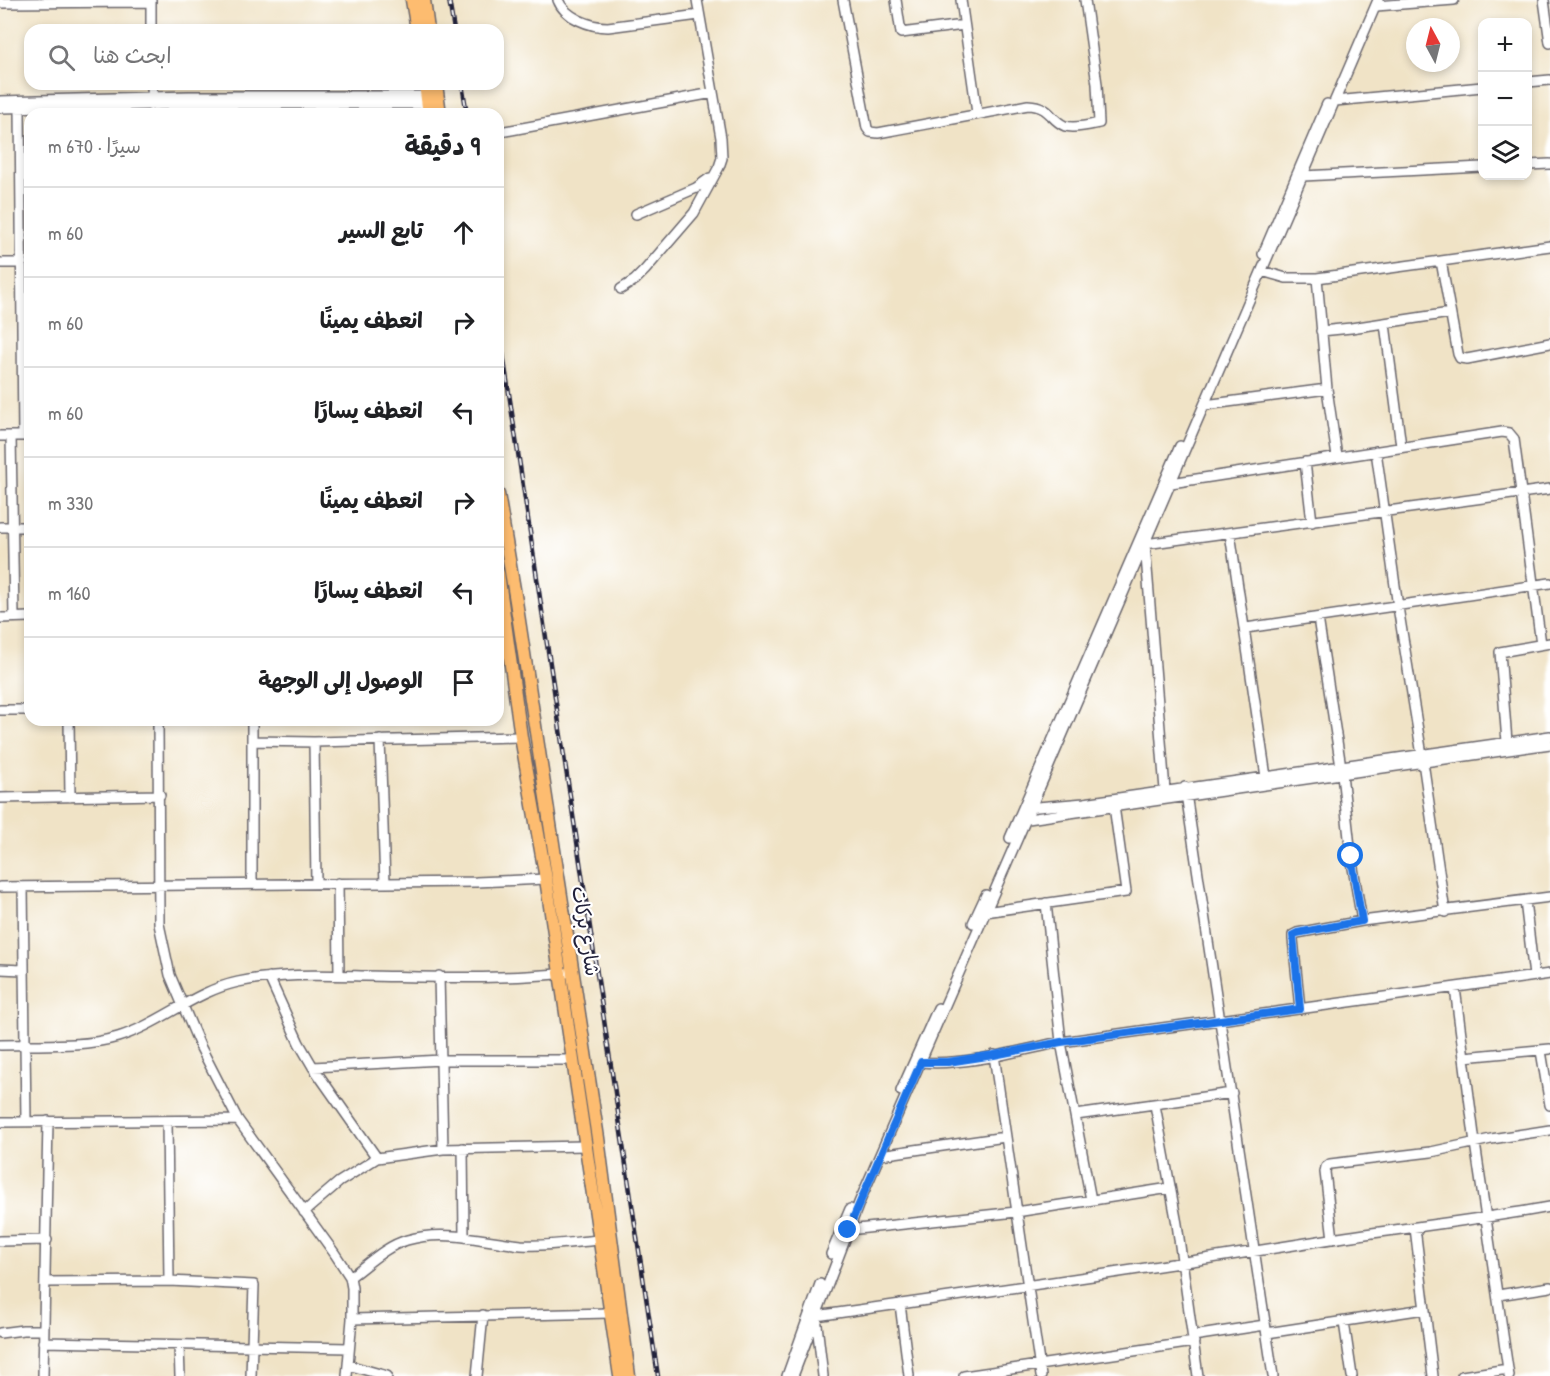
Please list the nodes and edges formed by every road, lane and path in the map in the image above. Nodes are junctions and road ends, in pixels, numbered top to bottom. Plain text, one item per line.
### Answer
1 (412, 0) edge
2 (424, 0) edge
3 (558, 0) edge
4 (697, 0) edge
5 (843, 0) edge
6 (896, 0) edge
7 (961, 0) edge
8 (1085, 0) edge
9 (1454, 0) edge
10 (1544, 0) edge
11 (151, 1) edge
12 (1375, 2) edge
13 (0, 3) edge
14 (699, 15) junction
15 (151, 24) edge
16 (416, 24) edge
17 (427, 24) edge
18 (964, 25) junction
19 (1550, 43) edge
20 (1550, 80) edge
21 (1532, 82) edge
22 (1478, 87) edge
23 (152, 90) edge
24 (712, 93) junction
25 (433, 99) edge
26 (0, 101) edge
27 (1335, 101) junction
28 (153, 105) edge
29 (0, 108) edge
30 (20, 108) junction
31 (977, 113) junction
32 (504, 131) edge
33 (1550, 164) edge
34 (1532, 165) edge
35 (1478, 167) edge
36 (714, 174) junction
37 (1303, 176) junction
38 (1284, 212) junction
39 (636, 214) dead end
40 (1550, 246) edge
41 (1441, 261) junction
42 (0, 263) edge
43 (22, 263) junction
44 (1262, 271) junction
45 (1317, 278) junction
46 (621, 289) dead end
47 (24, 302) edge
48 (1450, 313) junction
49 (1385, 324) junction
50 (1321, 331) junction
51 (1550, 343) edge
52 (1327, 389) junction
53 (1205, 405) junction
54 (0, 436) edge
55 (11, 436) junction
56 (24, 436) edge
57 (1401, 446) junction
58 (1376, 451) junction
59 (1336, 457) junction
60 (1305, 462) junction
61 (1171, 483) junction
62 (1550, 489) edge
63 (1522, 494) junction
64 (1385, 512) junction
65 (1312, 522) junction
66 (0, 527) edge
67 (24, 527) edge
68 (14, 528) junction
69 (504, 530) edge
70 (1230, 533) junction
71 (1145, 544) junction
72 (1550, 583) edge
73 (1534, 585) junction
74 (1398, 607) junction
75 (504, 616) edge
76 (14, 617) junction
77 (24, 617) edge
78 (0, 618) edge
79 (1318, 618) junction
80 (1246, 628) junction
81 (1546, 644) edge
82 (0, 710) edge
83 (24, 710) edge
84 (69, 726) edge
85 (158, 726) edge
86 (252, 726) edge
87 (521, 736) junction
88 (1550, 736) edge
89 (253, 741) junction
90 (380, 741) junction
91 (314, 742) junction
92 (1507, 742) junction
93 (1550, 744) edge
94 (1422, 758) junction
95 (1342, 770) junction
96 (1266, 777) junction
97 (1165, 790) junction
98 (1186, 791) junction
99 (160, 795) junction
100 (70, 797) junction
101 (0, 798) edge
102 (1114, 806) junction
103 (1027, 808) junction
104 (1021, 820) junction
105 (546, 879) junction
106 (316, 883) junction
107 (338, 883) junction
108 (385, 883) junction
109 (252, 884) junction
110 (158, 886) junction
111 (0, 887) edge
112 (23, 887) junction
113 (1550, 897) edge
114 (1525, 901) junction
115 (1046, 903) junction
116 (985, 912) junction
117 (1445, 912) junction
118 (1362, 921) junction
119 (0, 969) edge
120 (23, 970) junction
121 (566, 973) junction
122 (1550, 974) edge
123 (339, 975) junction
124 (439, 976) junction
125 (1534, 976) junction
126 (269, 977) junction
127 (1455, 988) junction
128 (182, 1007) junction
129 (1300, 1009) junction
130 (1221, 1019) junction
131 (1061, 1042) junction
132 (25, 1044) junction
133 (0, 1045) edge
134 (1545, 1050) edge
135 (994, 1055) junction
136 (1464, 1057) junction
137 (441, 1060) junction
138 (573, 1060) junction
139 (921, 1062) junction
140 (313, 1067) junction
141 (1232, 1093) junction
142 (1155, 1105) junction
143 (1550, 1105) edge
144 (1076, 1115) junction
145 (238, 1120) junction
146 (26, 1121) junction
147 (48, 1121) junction
148 (167, 1121) junction
149 (0, 1122) edge
150 (1550, 1130) edge
151 (1005, 1137) junction
152 (1475, 1143) junction
153 (585, 1146) junction
154 (463, 1148) junction
155 (443, 1149) junction
156 (880, 1155) junction
157 (377, 1158) junction
158 (1170, 1188) junction
159 (1091, 1200) junction
160 (1550, 1207) edge
161 (304, 1212) junction
162 (1016, 1212) junction
163 (1486, 1218) junction
164 (1415, 1228) junction
165 (848, 1230) junction
166 (464, 1236) junction
167 (1333, 1239) junction
168 (46, 1240) junction
169 (599, 1240) junction
170 (0, 1241) edge
171 (1254, 1252) junction
172 (1183, 1263) junction
173 (350, 1276) junction
174 (169, 1281) junction
175 (46, 1282) junction
176 (1027, 1287) junction
177 (1550, 1287) edge
178 (1498, 1295) junction
179 (900, 1304) junction
180 (1424, 1309) junction
181 (610, 1313) junction
182 (483, 1314) junction
183 (816, 1316) junction
184 (352, 1319) junction
185 (1344, 1322) junction
186 (1266, 1329) junction
187 (44, 1330) junction
188 (0, 1333) edge
189 (1194, 1339) junction
190 (44, 1342) junction
191 (179, 1346) junction
192 (252, 1346) junction
193 (349, 1348) junction
194 (800, 1348) junction
195 (348, 1365) junction
196 (1040, 1371) edge
197 (1509, 1373) edge
198 (43, 1376) edge
199 (180, 1376) edge
200 (251, 1376) edge
201 (347, 1376) edge
202 (387, 1376) edge
203 (477, 1376) edge
204 (620, 1376) edge
205 (629, 1376) edge
206 (787, 1376) edge
207 (793, 1376) edge
208 (823, 1376) edge
209 (909, 1376) edge
210 (970, 1376) edge
211 (1198, 1376) edge
212 (1273, 1376) edge
213 (1352, 1376) edge
214 (1433, 1376) edge
215 (1462, 1376) edge

1 - 16 main road
2 - 17 main road
3 - 14 street
4 - 14 street
5 - 31 street
6 - 18 street
7 - 18 street
8 - 31 street
9 - 12 street
10 - 19 street
11 - 13 street
11 - 15 street
12 - 27 street
12 - 38 street
14 - 24 street
18 - 31 street
20 - 21 street
22 - 27 street
23 - 28 street
24 - 32 street
24 - 36 street
25 - 28 street
26 - 28 street
27 - 37 street
28 - 30 street
29 - 30 street
30 - 43 street
33 - 34 street
35 - 37 street
36 - 39 street
36 - 46 street
37 - 38 street
38 - 44 street
38 - 103 street
40 - 41 street
41 - 45 street
41 - 48 street
42 - 43 street
43 - 47 street
44 - 45 street
44 - 53 street
45 - 50 street
48 - 49 street
48 - 51 street
49 - 50 street
49 - 57 street
50 - 52 street
52 - 53 street
52 - 59 street
53 - 61 street
54 - 55 street
55 - 56 street
55 - 68 street
57 - 58 street
57 - 63 street
58 - 59 street
58 - 64 street
59 - 60 street
60 - 61 street
60 - 65 street
61 - 71 street
62 - 63 street
63 - 64 street
63 - 73 street
64 - 65 street
64 - 74 street
65 - 70 street
66 - 68 street
67 - 68 street
68 - 76 street
69 - 121 main road, شارع بركات
70 - 71 street
70 - 80 street
71 - 97 street
71 - 103 street
72 - 73 street
73 - 74 street
73 - 81 street
74 - 79 street
74 - 94 street
75 - 87 main road, شارع بركات
76 - 77 street
76 - 78 street
79 - 80 street
79 - 95 street
80 - 96 street
81 - 92 street
82 - 83 street
84 - 100 street
85 - 99 street
86 - 89 street
87 - 90 street
87 - 105 main road, شارع بركات
88 - 92 street
89 - 91 street
89 - 109 street
90 - 91 street
90 - 108 street
91 - 106 street
92 - 94 street
93 - 94 street
94 - 95 street
94 - 117 street
95 - 96 street
95 - 98 street
95 - 118 street
96 - 98 street
97 - 98 street
97 - 103 street
98 - 102 street
98 - 130 street
99 - 100 street
99 - 110 street
100 - 101 street
102 - 104 street
102 - 115 street
103 - 104 street
104 - 116 street
104 - 194 street
105 - 108 street
105 - 121 main road, شارع بركات
106 - 107 street
106 - 109 street
107 - 108 street
107 - 123 street
109 - 110 street
110 - 112 street
110 - 128 street
111 - 112 street
112 - 120 street
113 - 114 street
114 - 117 street
114 - 125 street
115 - 116 street
115 - 131 street
116 - 139 street
117 - 118 street
118 - 129 street
119 - 120 street
120 - 132 street
121 - 124 street
121 - 138 main road, شارع بركات
121 - 205 main road, شارع بركات
122 - 125 street
123 - 124 street
123 - 126 street
124 - 137 street
125 - 127 street
126 - 128 street
126 - 140 street
127 - 129 street
127 - 136 street
128 - 132 street
128 - 145 street
129 - 130 street
130 - 131 street
130 - 141 street
131 - 135 street
131 - 144 street
132 - 133 street
132 - 146 street
134 - 136 street
134 - 143 street
135 - 139 street
135 - 151 street
136 - 152 street
137 - 138 street
137 - 140 street
137 - 155 street
138 - 153 main road, شارع بركات
139 - 156 street
140 - 157 street
141 - 142 street
141 - 171 street
142 - 144 street
142 - 158 street
144 - 159 street
145 - 148 street
145 - 161 street
146 - 147 street
146 - 149 street
147 - 148 street
147 - 168 street
148 - 174 street
150 - 152 street
151 - 156 street
151 - 162 street
152 - 163 street
152 - 167 street
153 - 154 street
153 - 169 main road, شارع بركات
154 - 155 street
154 - 166 street
155 - 157 street
156 - 165 street
157 - 161 street
158 - 159 street
158 - 172 street
159 - 162 street
160 - 163 street
161 - 173 street
162 - 165 street
162 - 176 street
163 - 164 street
163 - 178 street
164 - 167 street
164 - 180 street
165 - 183 street
166 - 169 street
166 - 173 street
167 - 171 street
168 - 170 street
168 - 175 street
169 - 181 main road, شارع بركات
171 - 172 street
171 - 186 street
172 - 176 street
172 - 189 street
173 - 184 street
174 - 175 street
174 - 192 street
175 - 187 street
176 - 179 street
176 - 196 street
177 - 178 street
178 - 197 street
179 - 183 street
179 - 209 street
180 - 185 street
180 - 214 street
181 - 182 street
181 - 204 main road, شارع بركات
182 - 184 street
182 - 203 street
183 - 194 street
183 - 208 street
184 - 193 street
185 - 186 street
185 - 213 street
186 - 189 street
186 - 212 street
187 - 188 street
187 - 190 street
189 - 196 street
189 - 211 street
190 - 191 street
190 - 198 street
191 - 192 street
191 - 199 street
192 - 193 street
192 - 200 street
193 - 195 street
194 - 206 street
194 - 207 street
195 - 201 street
195 - 202 street
196 - 210 street
197 - 215 street

